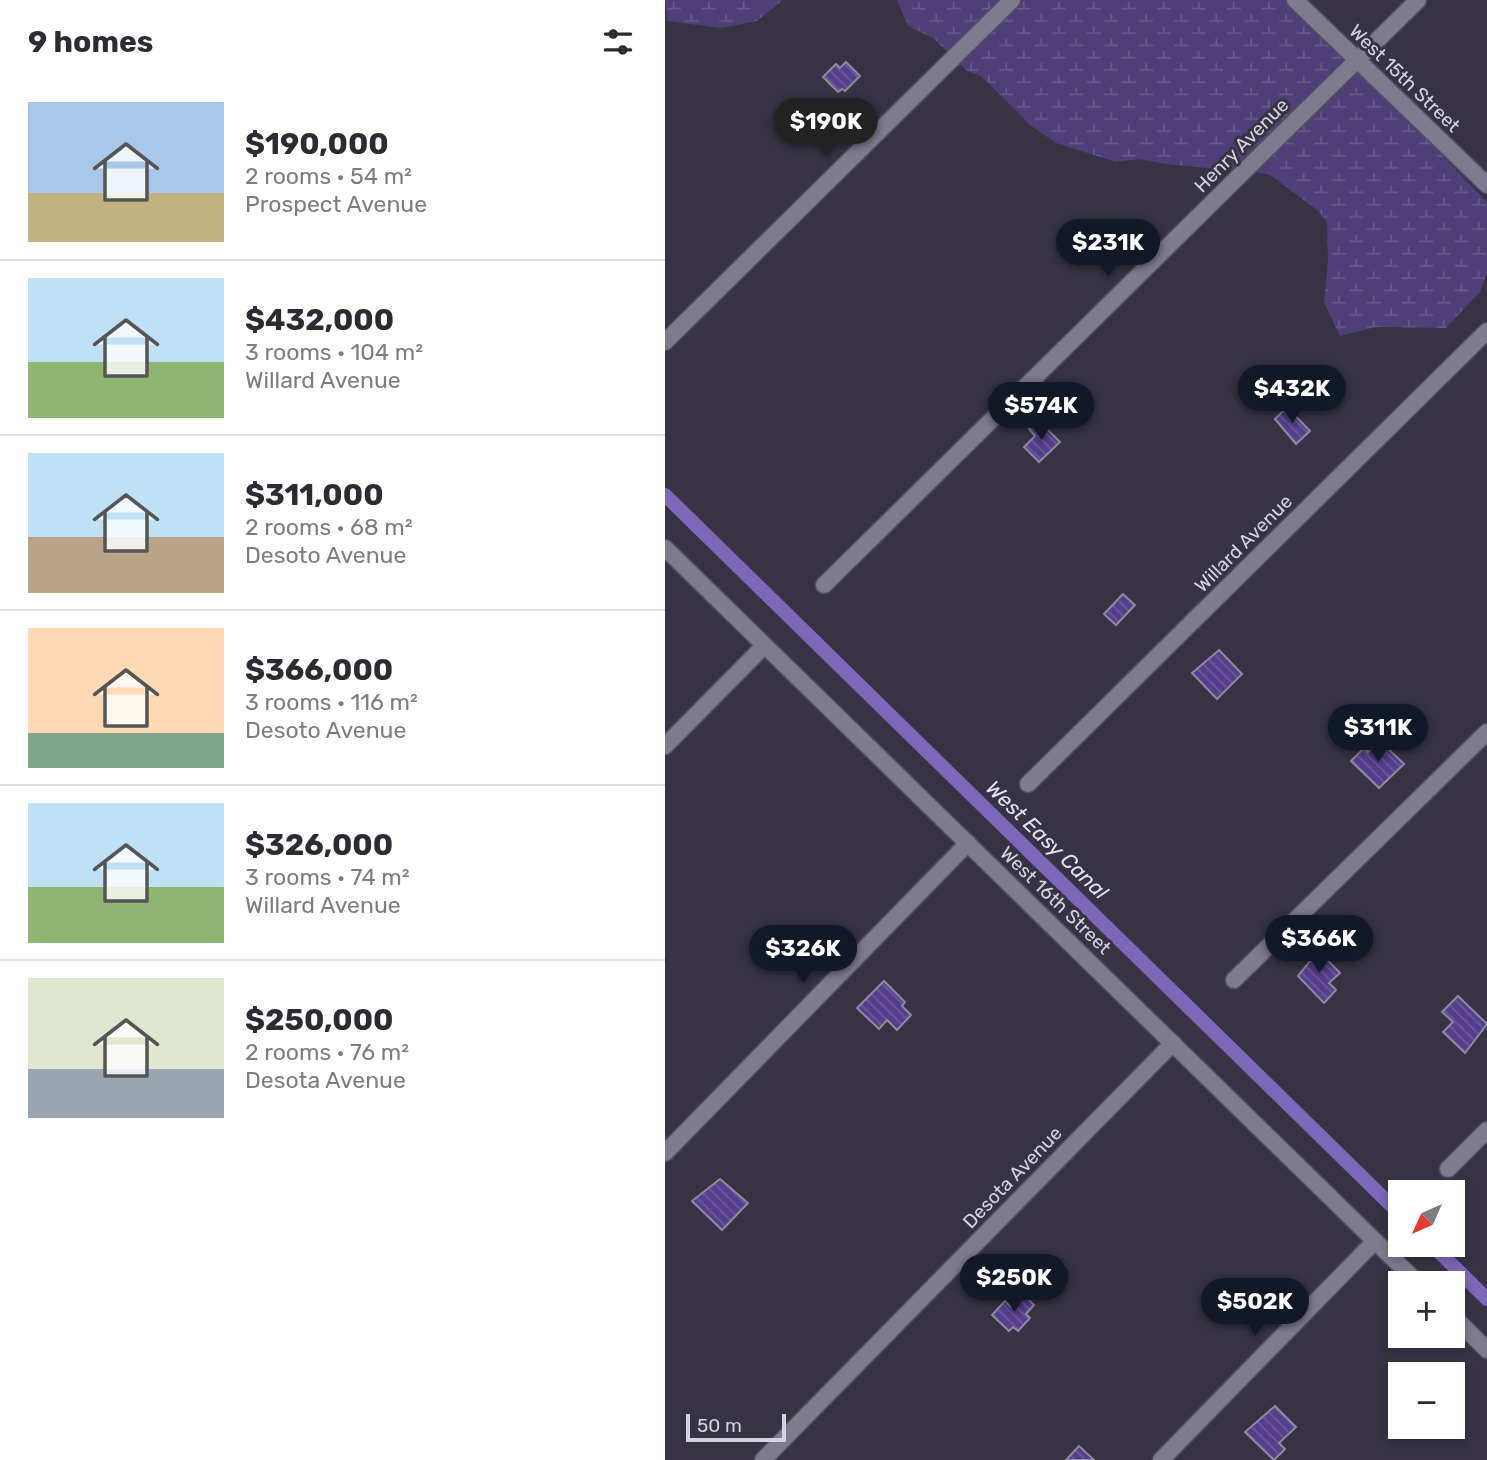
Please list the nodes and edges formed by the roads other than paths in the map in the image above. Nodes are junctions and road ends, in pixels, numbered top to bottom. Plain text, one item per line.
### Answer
1 (1012, 0) edge
2 (1295, 0) edge
3 (1418, 0) edge
4 (1357, 60) junction
5 (1487, 185) edge
6 (1487, 331) edge
7 (665, 342) edge
8 (665, 548) edge
9 (824, 585) dead end
10 (764, 646) junction
11 (1487, 732) edge
12 (665, 746) edge
13 (1028, 784) dead end
14 (968, 843) junction
15 (1234, 980) dead end
16 (1173, 1043) junction
17 (1487, 1130) edge
18 (665, 1153) edge
19 (1448, 1169) dead end
20 (1375, 1241) junction
21 (1406, 1271) edge
22 (1465, 1328) edge
23 (1487, 1350) edge
24 (763, 1460) edge
25 (1161, 1460) edge

1 - 7 street
2 - 4 street, West 15th Street
3 - 4 street, Henry Avenue
4 - 5 street, West 15th Street
4 - 9 street, Henry Avenue
6 - 13 street, Willard Avenue
8 - 10 street, West 16th Street
10 - 12 street
10 - 14 street, West 16th Street
11 - 15 street
14 - 16 street, West 16th Street
14 - 18 street
16 - 20 street, West 16th Street
16 - 24 street, Desota Avenue
17 - 19 street
20 - 21 street, West 16th Street
20 - 25 street
22 - 23 street

